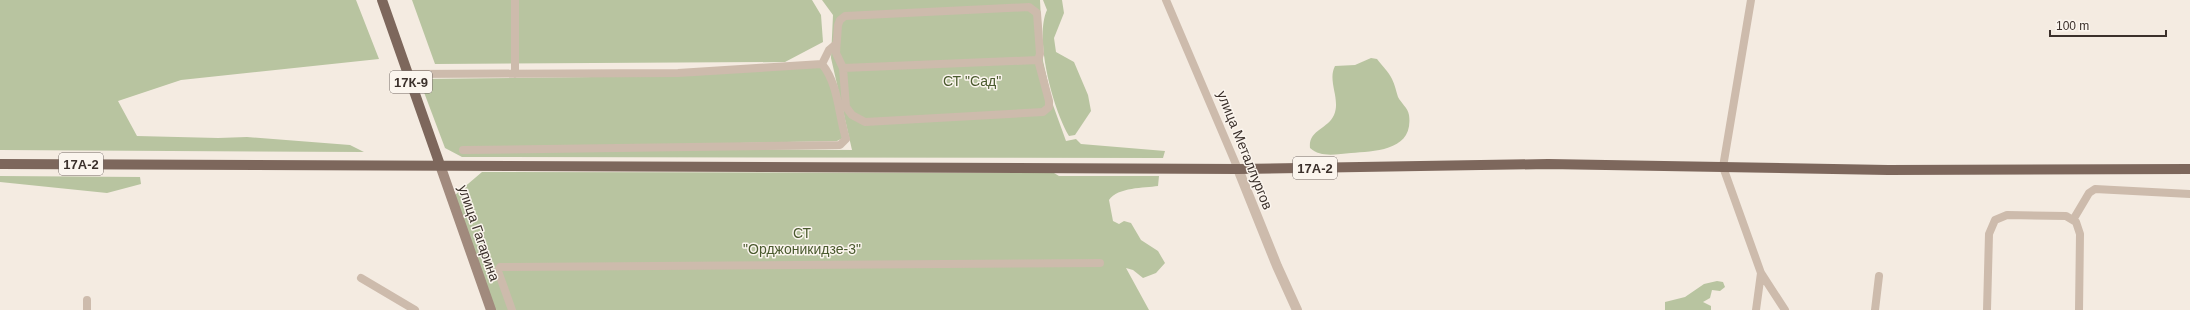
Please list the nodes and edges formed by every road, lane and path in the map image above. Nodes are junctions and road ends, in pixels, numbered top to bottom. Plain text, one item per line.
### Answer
1 (382, 0) edge
2 (515, 0) edge
3 (1166, 0) edge
4 (1751, 0) edge
5 (836, 44) junction
6 (1038, 60) junction
7 (822, 64) junction
8 (843, 68) junction
9 (408, 74) junction
10 (515, 74) junction
11 (463, 150) dead end
12 (0, 164) edge
13 (440, 165) junction
14 (1723, 167) junction
15 (1238, 169) junction
16 (2190, 169) edge
17 (2190, 194) edge
18 (2073, 220) junction
19 (1100, 263) dead end
20 (1762, 273) junction
21 (1879, 276) dead end
22 (361, 278) dead end
23 (87, 300) dead end
24 (87, 310) edge
25 (415, 310) edge
26 (491, 310) edge
27 (512, 310) edge
28 (1297, 310) edge
29 (1756, 310) edge
30 (1785, 310) edge
31 (1875, 310) edge
32 (1987, 310) edge
33 (2079, 310) edge

1 - 9 main road, 17К-9
2 - 10 street
3 - 15 street, улица Металлургов
4 - 14 street
5 - 6 street
5 - 7 street
5 - 8 street
6 - 8 street
6 - 8 street
7 - 10 street
7 - 11 street
9 - 10 street
9 - 13 main road, 17К-9
12 - 13 main road, 17А-2
13 - 15 main road, 17А-2
13 - 26 main road, улица Гагарина
14 - 15 main road, 17А-2
14 - 16 main road, 17А-2
14 - 20 street
15 - 28 street, улица Металлургов
17 - 18 street
18 - 32 street
18 - 33 street
19 - 27 street
20 - 29 street
20 - 30 street
21 - 31 street
22 - 25 street
23 - 24 street

